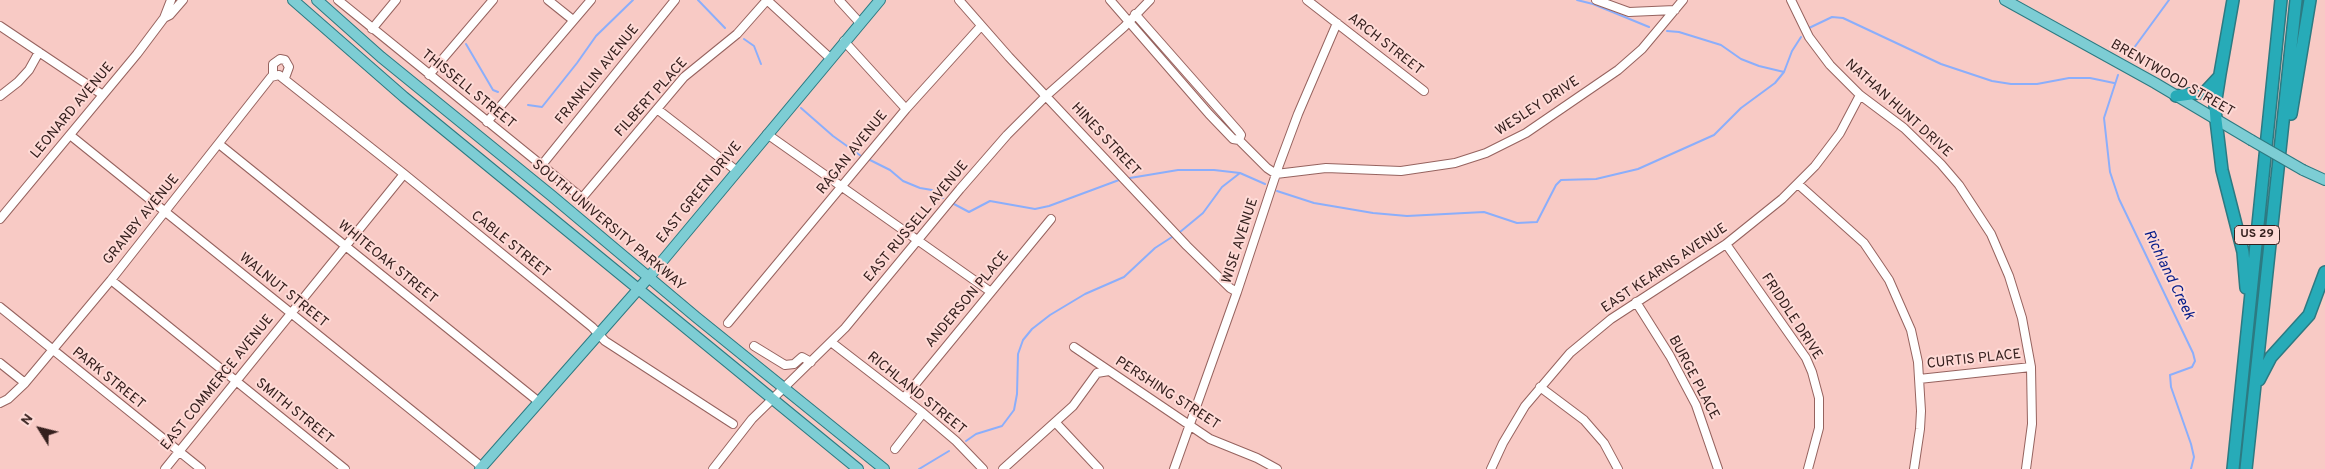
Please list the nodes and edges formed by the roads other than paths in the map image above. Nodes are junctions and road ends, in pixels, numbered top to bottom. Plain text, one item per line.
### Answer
1 (171, 0) edge
2 (183, 0) edge
3 (293, 0) edge
4 (318, 0) edge
5 (338, 0) edge
6 (396, 0) edge
7 (493, 0) edge
8 (548, 0) edge
9 (591, 0) edge
10 (675, 0) edge
11 (767, 0) edge
12 (839, 0) edge
13 (880, 0) edge
14 (959, 0) edge
15 (1110, 0) edge
16 (1150, 0) edge
17 (1307, 0) edge
18 (1596, 0) edge
19 (1683, 0) edge
20 (1791, 0) edge
21 (2005, 0) edge
22 (2233, 0) edge
23 (2281, 0) edge
24 (2296, 0) edge
25 (2310, 0) edge
26 (1675, 10) junction
27 (1135, 14) junction
28 (164, 18) junction
29 (573, 20) junction
30 (1128, 22) junction
31 (860, 23) junction
32 (1337, 23) junction
33 (0, 26) edge
34 (981, 26) junction
35 (372, 29) junction
36 (844, 41) junction
37 (39, 52) junction
38 (830, 58) junction
39 (2220, 74) junction
40 (429, 75) junction
41 (279, 76) joint
42 (1424, 91) dead end
43 (103, 95) junction
44 (1860, 95) junction
45 (0, 96) edge
46 (1046, 96) junction
47 (2176, 96) junction
48 (657, 109) junction
49 (906, 109) junction
50 (2216, 120) junction
51 (487, 122) junction
52 (70, 134) junction
53 (767, 134) junction
54 (1239, 140) junction
55 (219, 144) junction
56 (541, 166) junction
57 (737, 171) junction
58 (2279, 172) junction
59 (404, 174) junction
60 (1276, 174) junction
61 (2325, 180) edge
62 (1798, 184) junction
63 (842, 187) junction
64 (583, 198) joint
65 (165, 212) junction
66 (0, 218) edge
67 (1052, 219) dead end
68 (918, 240) junction
69 (1726, 244) junction
70 (345, 246) junction
71 (2325, 272) edge
72 (649, 277) junction
73 (111, 280) junction
74 (639, 289) junction
75 (991, 292) junction
76 (1237, 292) junction
77 (1636, 302) junction
78 (0, 307) edge
79 (290, 313) junction
80 (728, 323) dead end
81 (598, 334) junction
82 (2247, 336) junction
83 (831, 342) junction
84 (754, 346) dead end
85 (1074, 347) dead end
86 (52, 350) junction
87 (810, 362) junction
88 (0, 363) edge
89 (2030, 367) junction
90 (1108, 371) junction
91 (1919, 379) junction
92 (236, 381) junction
93 (25, 383) junction
94 (785, 387) junction
95 (1540, 387) junction
96 (2254, 391) junction
97 (904, 398) junction
98 (773, 399) junction
99 (539, 402) junction
100 (0, 403) edge
101 (924, 413) junction
102 (1056, 422) junction
103 (733, 424) dead end
104 (1191, 426) junction
105 (895, 449) dead end
106 (179, 451) junction
107 (481, 468) edge
108 (1274, 468) edge
109 (166, 469) edge
110 (202, 469) edge
111 (345, 469) edge
112 (713, 469) edge
113 (858, 469) edge
114 (884, 469) edge
115 (983, 469) edge
116 (1003, 469) edge
117 (1099, 469) edge
118 (1174, 469) edge
119 (1491, 469) edge
120 (1618, 469) edge
121 (1718, 469) edge
122 (1808, 469) edge
123 (1914, 469) edge
124 (2026, 469) edge
125 (2233, 469) edge
126 (2246, 469) edge

1 - 28 street, LEONARD AVENUE
2 - 28 street, LEONARD AVENUE
3 - 74 main road, SOUTH UNIVERSITY PARKWAY
4 - 72 main road, SOUTH UNIVERSITY PARKWAY
5 - 35 street, THISSELL STREET
6 - 35 street
7 - 40 street
8 - 29 street
9 - 29 street
10 - 56 street, FRANKLIN AVENUE
11 - 38 street
11 - 48 street, FILBERT PLACE
12 - 31 street
13 - 31 main road, EAST GREEN DRIVE
14 - 34 street, HINES STREET
15 - 30 street
16 - 27 street, EAST RUSSELL AVENUE
17 - 32 street, ARCH STREET
18 - 26 street
19 - 26 street, WESLEY DRIVE
20 - 44 street, NATHAN HUNT DRIVE
21 - 47 main road, BRENTWOOD STREET
22 - 39 highway
23 - 82 highway, US 29
24 - 58 highway, US 29
25 - 58 highway
26 - 60 street, WESLEY DRIVE
27 - 30 street, EAST RUSSELL AVENUE
27 - 54 street
28 - 43 street, LEONARD AVENUE
29 - 51 street
30 - 46 street, EAST RUSSELL AVENUE
30 - 54 street
31 - 36 main road, EAST GREEN DRIVE
32 - 42 street, ARCH STREET
32 - 60 street, WISE AVENUE
33 - 37 street
34 - 46 street, HINES STREET
34 - 49 street, RAGAN AVENUE
35 - 40 street, THISSELL STREET
36 - 38 main road, EAST GREEN DRIVE
36 - 49 street
37 - 43 street
37 - 45 street
38 - 53 main road, EAST GREEN DRIVE
39 - 47 highway
39 - 50 highway
40 - 51 street, THISSELL STREET
41 - 55 street, GRANBY AVENUE
41 - 59 street, CABLE STREET
43 - 52 street, LEONARD AVENUE
44 - 62 street, EAST KEARNS AVENUE
44 - 89 street, NATHAN HUNT DRIVE
46 - 68 street, EAST RUSSELL AVENUE
46 - 76 street, HINES STREET
47 - 50 main road, BRENTWOOD STREET
48 - 57 street
48 - 64 street, FILBERT PLACE
49 - 63 street, RAGAN AVENUE
50 - 61 main road, BRENTWOOD STREET, bridge
50 - 82 highway
51 - 56 street, THISSELL STREET
52 - 65 street, WALNUT STREET
52 - 66 street, LEONARD AVENUE
53 - 57 main road, EAST GREEN DRIVE
53 - 63 street
54 - 60 street
55 - 65 street, GRANBY AVENUE
55 - 70 street, WHITEOAK STREET
56 - 64 street, THISSELL STREET
57 - 72 main road, EAST GREEN DRIVE
58 - 96 highway, US 29
59 - 70 street, EAST COMMERCE AVENUE
59 - 81 street, CABLE STREET
60 - 76 street, WISE AVENUE
62 - 69 street, EAST KEARNS AVENUE
62 - 91 street
63 - 68 street
63 - 80 street, RAGAN AVENUE
65 - 73 street, GRANBY AVENUE
65 - 79 street, WALNUT STREET
67 - 75 street, ANDERSON PLACE
68 - 75 street
68 - 83 street, EAST RUSSELL AVENUE
69 - 77 street, EAST KEARNS AVENUE
69 - 122 street, FRIDDLE DRIVE
70 - 79 street, EAST COMMERCE AVENUE
70 - 99 street, WHITEOAK STREET
71 - 96 highway
72 - 74 main road, EAST GREEN DRIVE
72 - 94 main road, SOUTH UNIVERSITY PARKWAY
73 - 86 street, GRANBY AVENUE
73 - 92 street, SMITH STREET
74 - 81 main road, EAST GREEN DRIVE
74 - 98 main road, SOUTH UNIVERSITY PARKWAY
75 - 97 street, ANDERSON PLACE
76 - 104 street, WISE AVENUE
77 - 95 street, EAST KEARNS AVENUE
77 - 121 street, BURGE PLACE
78 - 86 street, PARK STREET
79 - 92 street, EAST COMMERCE AVENUE
79 - 107 street, WALNUT STREET
81 - 99 main road, EAST GREEN DRIVE
81 - 103 street, CABLE STREET
82 - 125 highway, US 29
83 - 87 street, EAST RUSSELL AVENUE
83 - 97 street, RICHLAND STREET
84 - 87 street
85 - 90 street, PERSHING STREET
86 - 93 street, GRANBY AVENUE
86 - 106 street, PARK STREET
87 - 94 street, EAST RUSSELL AVENUE
88 - 93 street
89 - 91 street, CURTIS PLACE
89 - 124 street, NATHAN HUNT DRIVE
90 - 102 street
90 - 104 street, PERSHING STREET
91 - 123 street
92 - 106 street, EAST COMMERCE AVENUE
92 - 111 street, SMITH STREET
93 - 100 street, GRANBY AVENUE
94 - 98 street, EAST RUSSELL AVENUE
94 - 114 main road, SOUTH UNIVERSITY PARKWAY
95 - 119 street, EAST KEARNS AVENUE
95 - 120 street
96 - 126 highway, US 29
97 - 101 street, RICHLAND STREET
98 - 112 street, EAST RUSSELL AVENUE
98 - 113 main road, SOUTH UNIVERSITY PARKWAY
99 - 107 main road, EAST GREEN DRIVE
101 - 105 street
101 - 115 street, RICHLAND STREET
102 - 116 street
102 - 117 street
104 - 108 street, PERSHING STREET
104 - 118 street, WISE AVENUE
106 - 109 street, EAST COMMERCE AVENUE
106 - 110 street, PARK STREET

